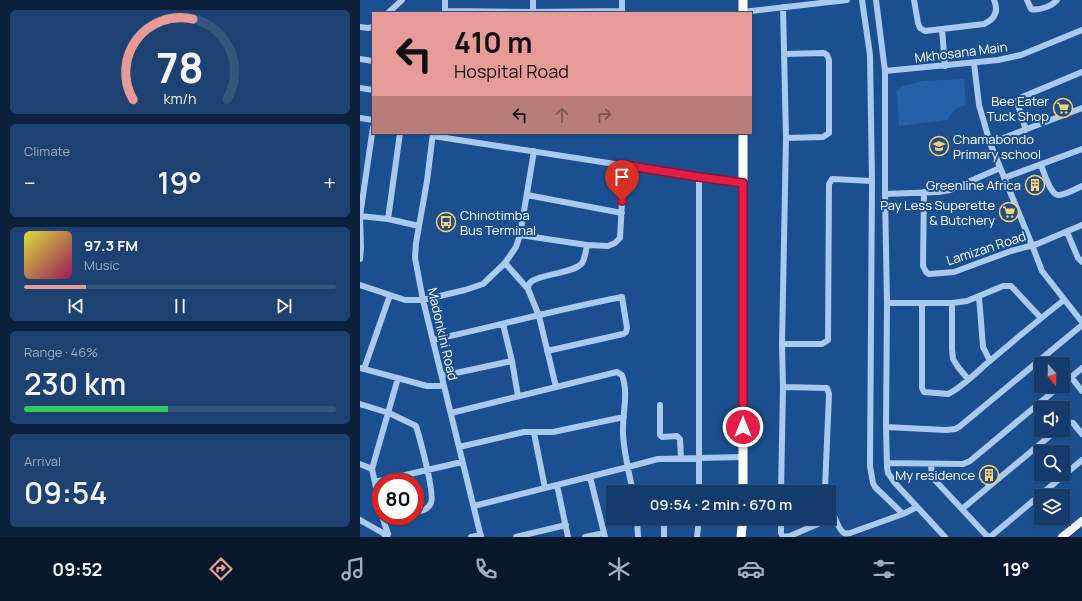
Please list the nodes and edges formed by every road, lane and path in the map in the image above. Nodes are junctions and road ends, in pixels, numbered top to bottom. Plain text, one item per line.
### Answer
1 (402, 0) edge
2 (438, 0) edge
3 (445, 0) edge
4 (533, 0) edge
5 (622, 0) edge
6 (743, 0) edge
7 (844, 0) edge
8 (862, 0) edge
9 (876, 0) edge
10 (914, 0) edge
11 (994, 0) edge
12 (1027, 0) edge
13 (1057, 0) edge
14 (783, 7) junction
15 (389, 12) edge
16 (445, 12) edge
17 (533, 12) junction
18 (743, 12) edge
19 (360, 27) edge
20 (372, 27) edge
21 (942, 30) junction
22 (1082, 30) edge
23 (784, 54) junction
24 (360, 59) edge
25 (372, 61) edge
26 (974, 63) junction
27 (945, 66) junction
28 (885, 71) junction
29 (1082, 72) edge
30 (360, 88) edge
31 (372, 90) edge
32 (1082, 108) edge
33 (360, 118) edge
34 (372, 120) edge
35 (1026, 130) junction
36 (372, 134) edge
37 (400, 134) edge
38 (433, 134) edge
39 (743, 134) edge
40 (786, 138) junction
41 (990, 143) junction
42 (1082, 149) edge
43 (534, 151) junction
44 (624, 165) junction
45 (1041, 165) junction
46 (1000, 168) junction
47 (699, 177) junction
48 (1004, 178) junction
49 (872, 181) junction
50 (743, 183) junction
51 (1082, 186) edge
52 (924, 192) junction
53 (885, 194) junction
54 (527, 195) junction
55 (622, 213) junction
56 (360, 216) edge
57 (388, 220) junction
58 (1082, 225) edge
59 (419, 226) junction
60 (1067, 232) junction
61 (520, 235) junction
62 (587, 245) junction
63 (1032, 245) junction
64 (360, 259) edge
65 (1082, 262) edge
66 (505, 263) junction
67 (360, 285) edge
68 (528, 289) junction
69 (390, 295) junction
70 (979, 296) junction
71 (423, 300) junction
72 (1064, 300) junction
73 (887, 303) junction
74 (922, 303) junction
75 (952, 303) junction
76 (539, 316) junction
77 (1041, 318) junction
78 (1082, 322) edge
79 (503, 324) junction
80 (1082, 325) edge
81 (433, 340) junction
82 (782, 344) junction
83 (547, 351) junction
84 (512, 361) junction
85 (990, 361) junction
86 (1082, 368) edge
87 (362, 369) edge
88 (442, 376) junction
89 (398, 378) junction
90 (1071, 378) joint
91 (968, 379) junction
92 (444, 386) junction
93 (556, 387) junction
94 (783, 387) junction
95 (1082, 391) edge
96 (1052, 393) edge
97 (518, 396) junction
98 (360, 404) edge
99 (660, 405) dead end
100 (389, 413) junction
101 (451, 413) junction
102 (624, 417) junction
103 (1070, 422) edge
104 (886, 427) junction
105 (534, 433) junction
106 (1082, 434) edge
107 (1049, 437) edge
108 (459, 447) junction
109 (743, 457) junction
110 (681, 458) junction
111 (699, 458) junction
112 (1082, 460) edge
113 (462, 462) junction
114 (887, 463) junction
115 (360, 464) edge
116 (931, 464) junction
117 (628, 467) junction
118 (372, 469) junction
119 (428, 471) junction
120 (373, 473) edge
121 (418, 473) edge
122 (590, 477) junction
123 (557, 485) junction
124 (631, 485) edge
125 (699, 485) edge
126 (743, 485) edge
127 (781, 485) edge
128 (826, 485) edge
129 (546, 488) junction
130 (474, 506) junction
131 (917, 507) junction
132 (962, 509) junction
133 (424, 510) edge
134 (904, 514) junction
135 (360, 520) edge
136 (836, 521) edge
137 (1082, 521) edge
138 (385, 525) edge
139 (566, 525) junction
140 (637, 525) edge
141 (664, 525) edge
142 (698, 525) edge
143 (742, 525) edge
144 (781, 525) edge
145 (815, 525) edge
146 (605, 535) edge
147 (481, 536) edge
148 (386, 537) edge
149 (471, 537) edge
150 (516, 537) edge
151 (568, 537) edge
152 (585, 537) edge
153 (638, 537) edge
154 (664, 537) edge
155 (697, 537) edge
156 (741, 537) edge
157 (945, 537) edge
158 (989, 537) edge
159 (1062, 537) edge

1 - 15 street
2 - 3 street
3 - 16 street
4 - 17 street
5 - 17 street
6 - 18 highway
7 - 14 street
8 - 49 street
9 - 28 street
10 - 21 street
11 - 21 street
12 - 13 street
14 - 18 street
14 - 23 street
16 - 17 street
19 - 20 street
21 - 27 street
22 - 26 street, Mkhosana Main
23 - 40 street
23 - 40 street
24 - 25 street
26 - 27 street, Mkhosana Main
26 - 41 street
27 - 28 street, Mkhosana Main
28 - 53 street
29 - 35 street
30 - 31 street
32 - 35 street
33 - 34 street
35 - 41 street
36 - 56 street
37 - 57 street
38 - 43 street
38 - 59 street, Madonkini Road
39 - 50 highway
40 - 82 street
41 - 46 street
42 - 45 street
43 - 44 street
43 - 54 street
44 - 47 street
44 - 55 street
45 - 48 street
45 - 51 street
46 - 48 street
46 - 52 street
47 - 50 street
47 - 111 street
48 - 63 street
49 - 82 street
49 - 134 street
50 - 109 highway
52 - 53 street
52 - 63 street, Lamizan Road
53 - 73 street
54 - 55 street
54 - 61 street
55 - 62 street
56 - 57 street
56 - 64 street
57 - 59 street
58 - 60 street, Lamizan Road
59 - 71 street, Madonkini Road
60 - 63 street, Lamizan Road
60 - 65 street
61 - 62 street
61 - 66 street
62 - 68 street
63 - 72 street
66 - 68 street
66 - 71 street
67 - 69 street
68 - 76 street
69 - 71 street
69 - 87 street
70 - 75 street
70 - 77 street
70 - 85 street
71 - 81 street, Madonkini Road
72 - 77 street
72 - 78 street
73 - 74 street
73 - 104 street
74 - 75 street
74 - 91 street
75 - 91 street
76 - 79 street
76 - 83 street
76 - 83 street
77 - 85 street
79 - 81 street
79 - 84 street
80 - 104 street
81 - 88 street, Madonkini Road
82 - 94 street
83 - 93 street
84 - 88 street
84 - 97 street
85 - 91 street
86 - 90 street
87 - 89 street
88 - 92 street, Madonkini Road
89 - 92 street
89 - 100 street
90 - 95 street
92 - 101 street, Madonkini Road
93 - 97 street
93 - 102 street
94 - 127 street
94 - 128 street
96 - 116 street
97 - 101 street
98 - 100 street
99 - 110 street
100 - 118 street
100 - 119 street
101 - 108 street, Madonkini Road
102 - 105 street
102 - 117 street
103 - 106 street
104 - 114 street
105 - 108 street
105 - 129 street
107 - 132 street
108 - 113 street, Madonkini Road
109 - 111 street
109 - 126 highway
110 - 111 street
110 - 117 street
111 - 125 street
112 - 158 street
113 - 119 street
113 - 130 street, Madonkini Road
114 - 116 street
114 - 131 street
115 - 118 street
116 - 132 street
117 - 122 street
117 - 124 street
118 - 120 street
119 - 121 street
119 - 133 street
122 - 123 street
122 - 146 street
123 - 129 street
123 - 139 street
129 - 130 street
130 - 147 street, Madonkini Road
131 - 134 street
131 - 157 street
132 - 158 street
134 - 136 street
135 - 148 street
137 - 159 main road
138 - 148 street
139 - 150 street
139 - 151 street
140 - 153 street
141 - 154 street
142 - 155 street
143 - 156 highway
144 - 145 street
146 - 152 street
147 - 149 street

